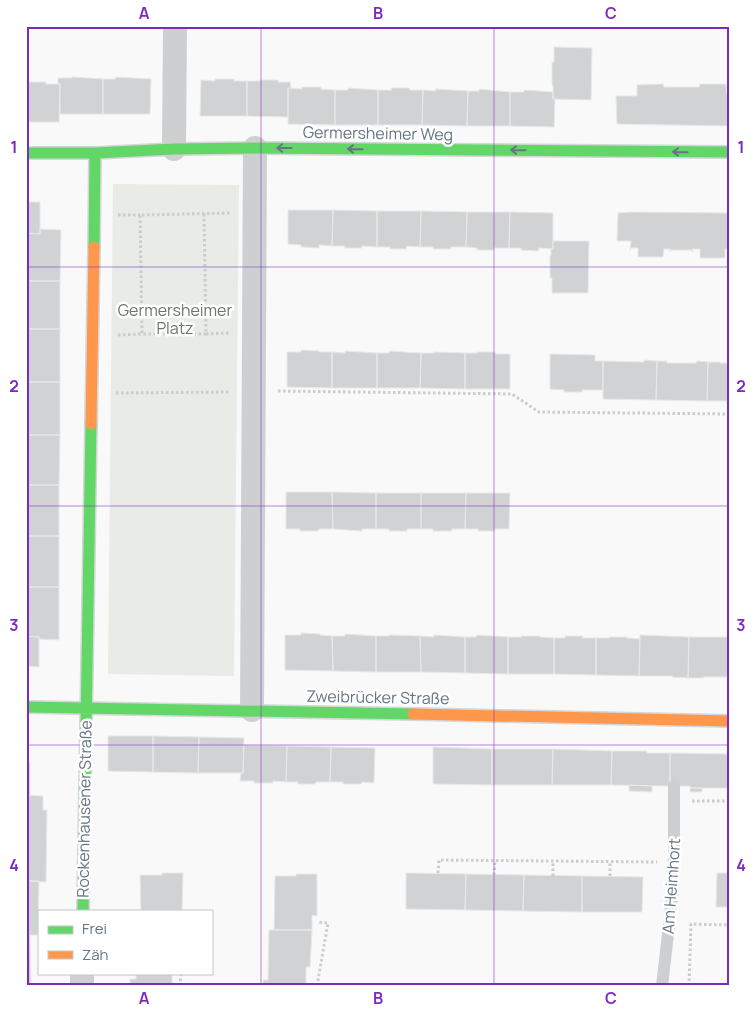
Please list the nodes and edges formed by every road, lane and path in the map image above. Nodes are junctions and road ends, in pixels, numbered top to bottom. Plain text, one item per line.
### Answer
1 (175, 26) edge
2 (255, 148) junction
3 (174, 149) junction
4 (729, 152) edge
5 (26, 153) edge
6 (95, 153) junction
7 (233, 213) dead end
8 (204, 214) junction
9 (117, 215) dead end
10 (140, 215) junction
11 (232, 333) dead end
12 (142, 334) junction
13 (206, 334) junction
14 (116, 335) dead end
15 (278, 391) dead end
16 (232, 392) dead end
17 (116, 393) dead end
18 (729, 414) edge
19 (26, 707) edge
20 (86, 708) junction
21 (252, 710) junction
22 (729, 721) edge
23 (674, 786) dead end
24 (674, 801) junction
25 (729, 802) edge
26 (495, 860) junction
27 (553, 861) junction
28 (610, 862) junction
29 (658, 862) dead end
30 (438, 874) dead end
31 (494, 875) dead end
32 (553, 876) dead end
33 (610, 876) dead end
34 (83, 910) edge
35 (318, 922) dead end
36 (729, 925) edge
37 (316, 986) edge
38 (420, 986) edge
39 (425, 986) edge
40 (662, 986) edge
41 (688, 986) edge

1 - 3 street
2 - 3 street, Germersheimer Weg
4 -> 2 street, Germersheimer Weg
2 - 21 street
3 - 6 street, Germersheimer Weg
5 - 6 street, Germersheimer Weg
6 - 20 street
7 - 8 path
8 - 10 path
8 - 13 path
9 - 10 path
10 - 12 path
11 - 13 path
12 - 13 path
12 - 14 path
15 - 18 path
16 - 17 path
19 - 20 street, Zweibrücker Straße
20 - 21 street, Zweibrücker Straße
20 - 34 street, Rockenhausener Straße
21 - 22 street, Zweibrücker Straße
23 - 24 lane, Am Heimhort
24 - 25 path
24 - 40 lane, Am Heimhort
26 - 27 path
26 - 30 path
26 - 31 path
27 - 28 path
27 - 32 path
28 - 29 path
28 - 33 path
35 - 37 path
36 - 41 path
38 - 39 path

